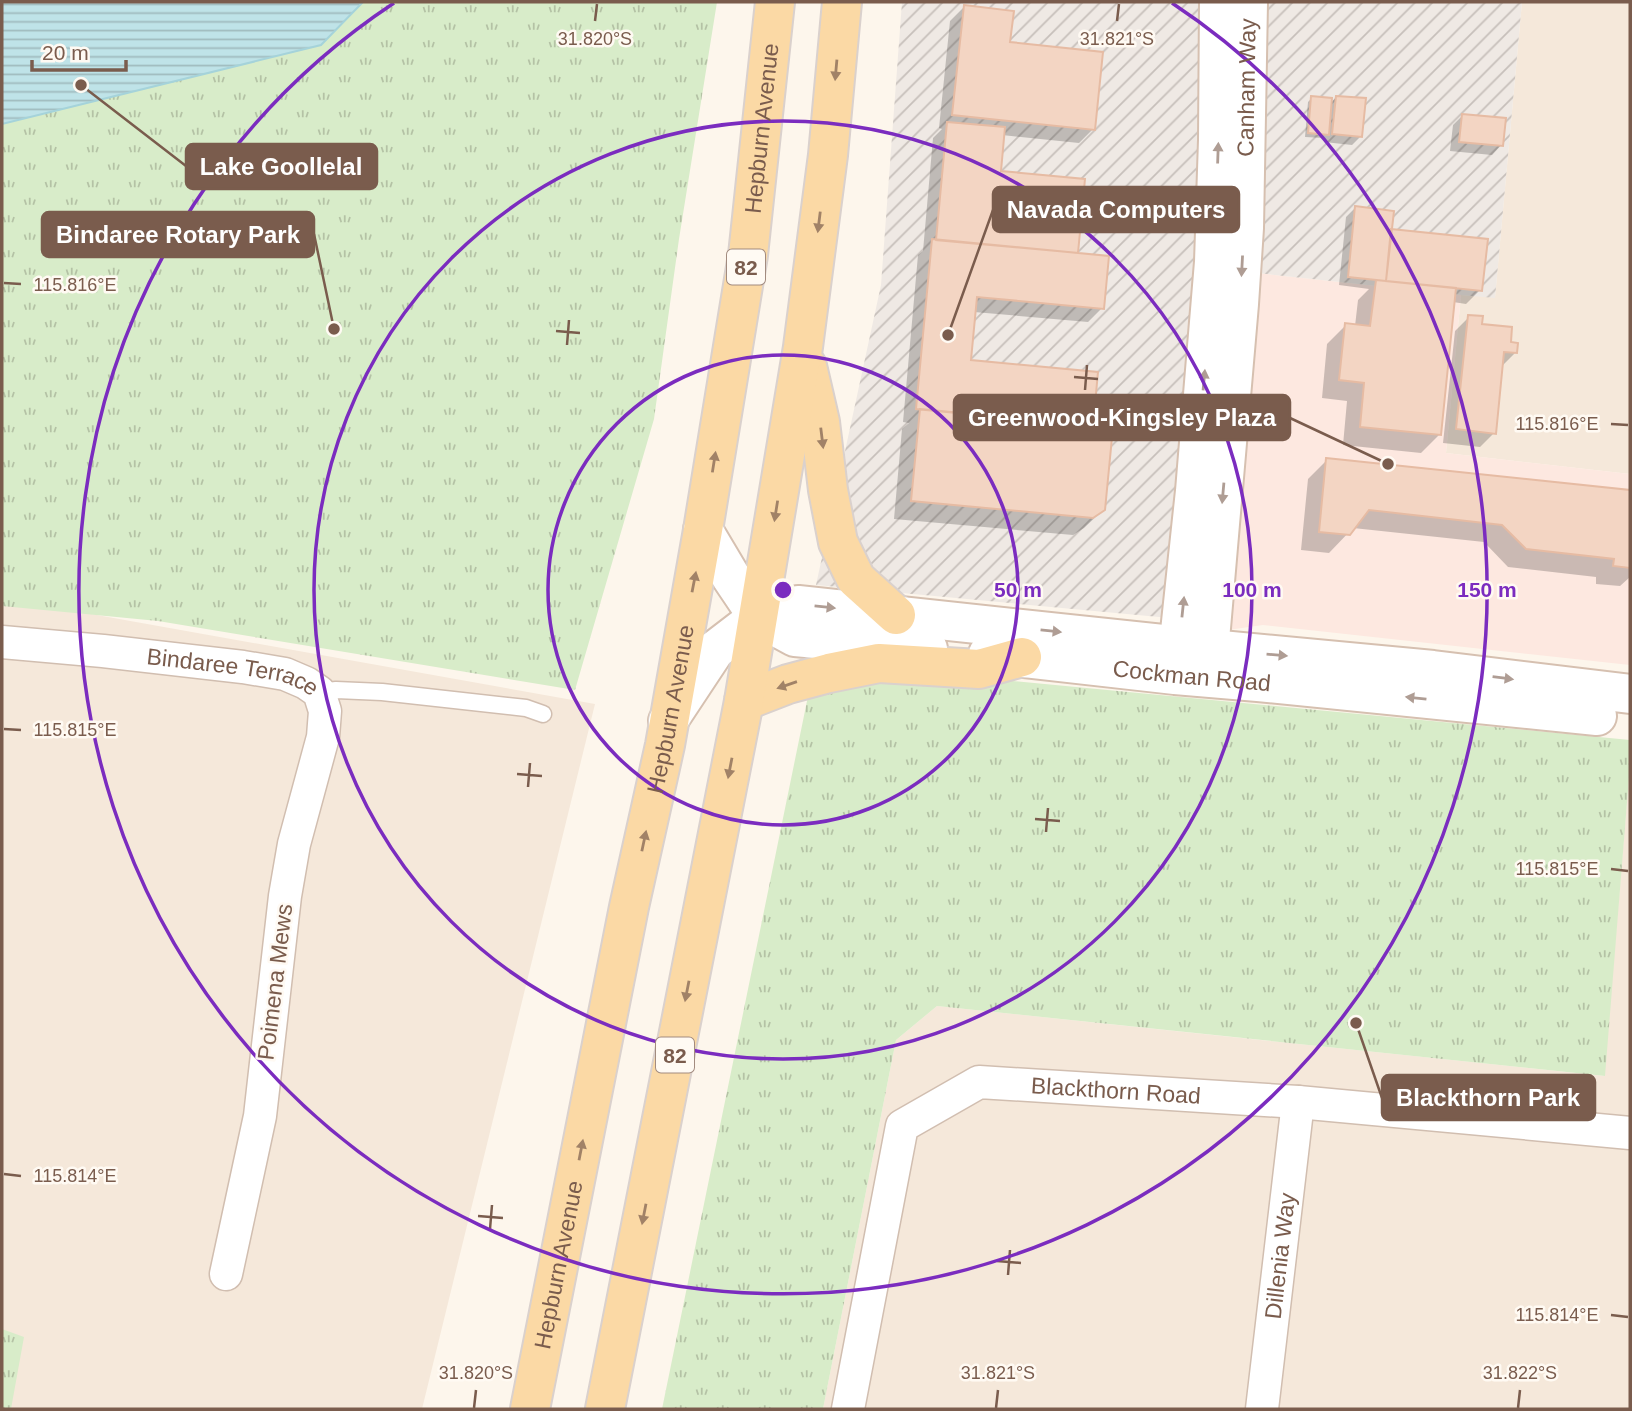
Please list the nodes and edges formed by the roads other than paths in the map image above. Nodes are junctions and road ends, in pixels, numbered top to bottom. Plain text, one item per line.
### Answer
1 (775, 2) edge
2 (842, 2) edge
3 (1219, 2) edge
4 (1248, 2) edge
5 (803, 347) junction
6 (703, 530) junction
7 (896, 615) junction
8 (758, 617) junction
9 (2, 642) edge
10 (1022, 657) junction
11 (1192, 661) junction
12 (319, 692) junction
13 (1630, 694) edge
14 (744, 701) junction
15 (542, 714) dead end
16 (1630, 720) edge
17 (668, 721) junction
18 (1298, 1102) junction
19 (1630, 1133) edge
20 (226, 1274) dead end
21 (530, 1409) edge
22 (605, 1409) edge
23 (848, 1409) edge
24 (1262, 1409) edge

6 -> 1 main road, Hepburn Avenue / 82
2 -> 5 main road, 82
11 -> 3 main road, Canham Way
4 -> 11 main road, Canham Way
5 -> 7 main road
5 -> 8 main road, 82
6 - 8 main road, Cockman Road
17 -> 6 main road, Hepburn Avenue / 82
8 -> 7 main road, Cockman Road
7 -> 11 main road, Cockman Road
8 - 10 main road, Cockman Road
8 - 14 main road, 82
8 - 17 main road, Cockman Road
9 - 12 street, Bindaree Terrace
10 - 11 main road, Cockman Road
10 -> 14 main road
11 -> 13 main road, Cockman Road
16 -> 11 main road, Cockman Road
12 - 15 lane, Bindaree Terrace
12 - 20 street, Poimena Mews
14 -> 22 main road, 82
21 -> 17 main road, Hepburn Avenue / 82
18 - 19 street, Blackthorn Road
18 - 23 street, Blackthorn Road
18 - 24 street, Dillenia Way

